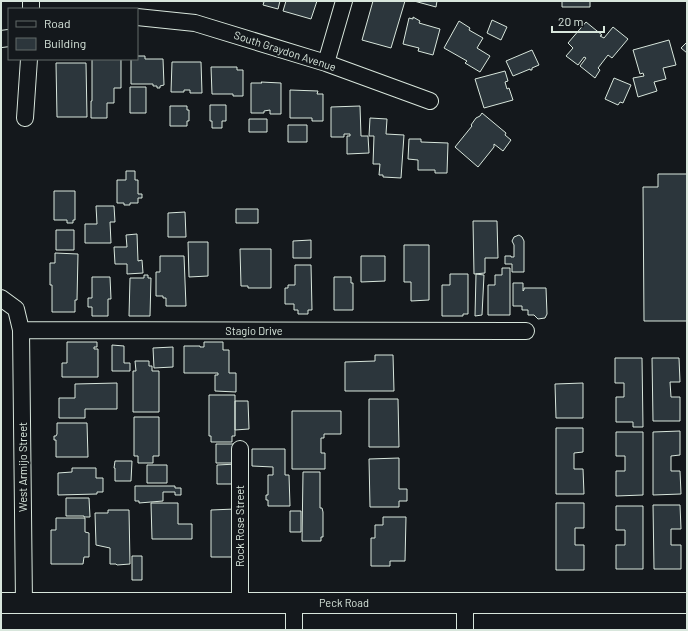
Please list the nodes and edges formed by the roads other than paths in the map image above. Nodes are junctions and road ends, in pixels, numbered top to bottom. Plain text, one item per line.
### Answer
1 (344, 1) edge
2 (138, 17) edge
3 (29, 60) edge
4 (326, 64) junction
5 (430, 101) dead end
6 (24, 118) dead end
7 (1, 298) edge
8 (21, 330) junction
9 (526, 331) dead end
10 (240, 449) dead end
11 (1, 603) edge
12 (24, 603) junction
13 (240, 603) junction
14 (294, 603) junction
15 (465, 603) junction
16 (687, 603) edge
17 (294, 630) edge
18 (465, 630) edge

1 - 4 street
2 - 4 street, South Graydon Avenue
3 - 6 street
4 - 5 street, South Graydon Avenue
7 - 8 street
8 - 9 street, Stagio Drive
8 - 12 street, West Armijo Street
10 - 13 street, Rock Rose Street
11 - 12 street, Peck Road
12 - 13 street, Peck Road
13 - 14 street, Peck Road
14 - 15 street, Peck Road
14 - 17 street
15 - 16 street, Peck Road
15 - 18 street

